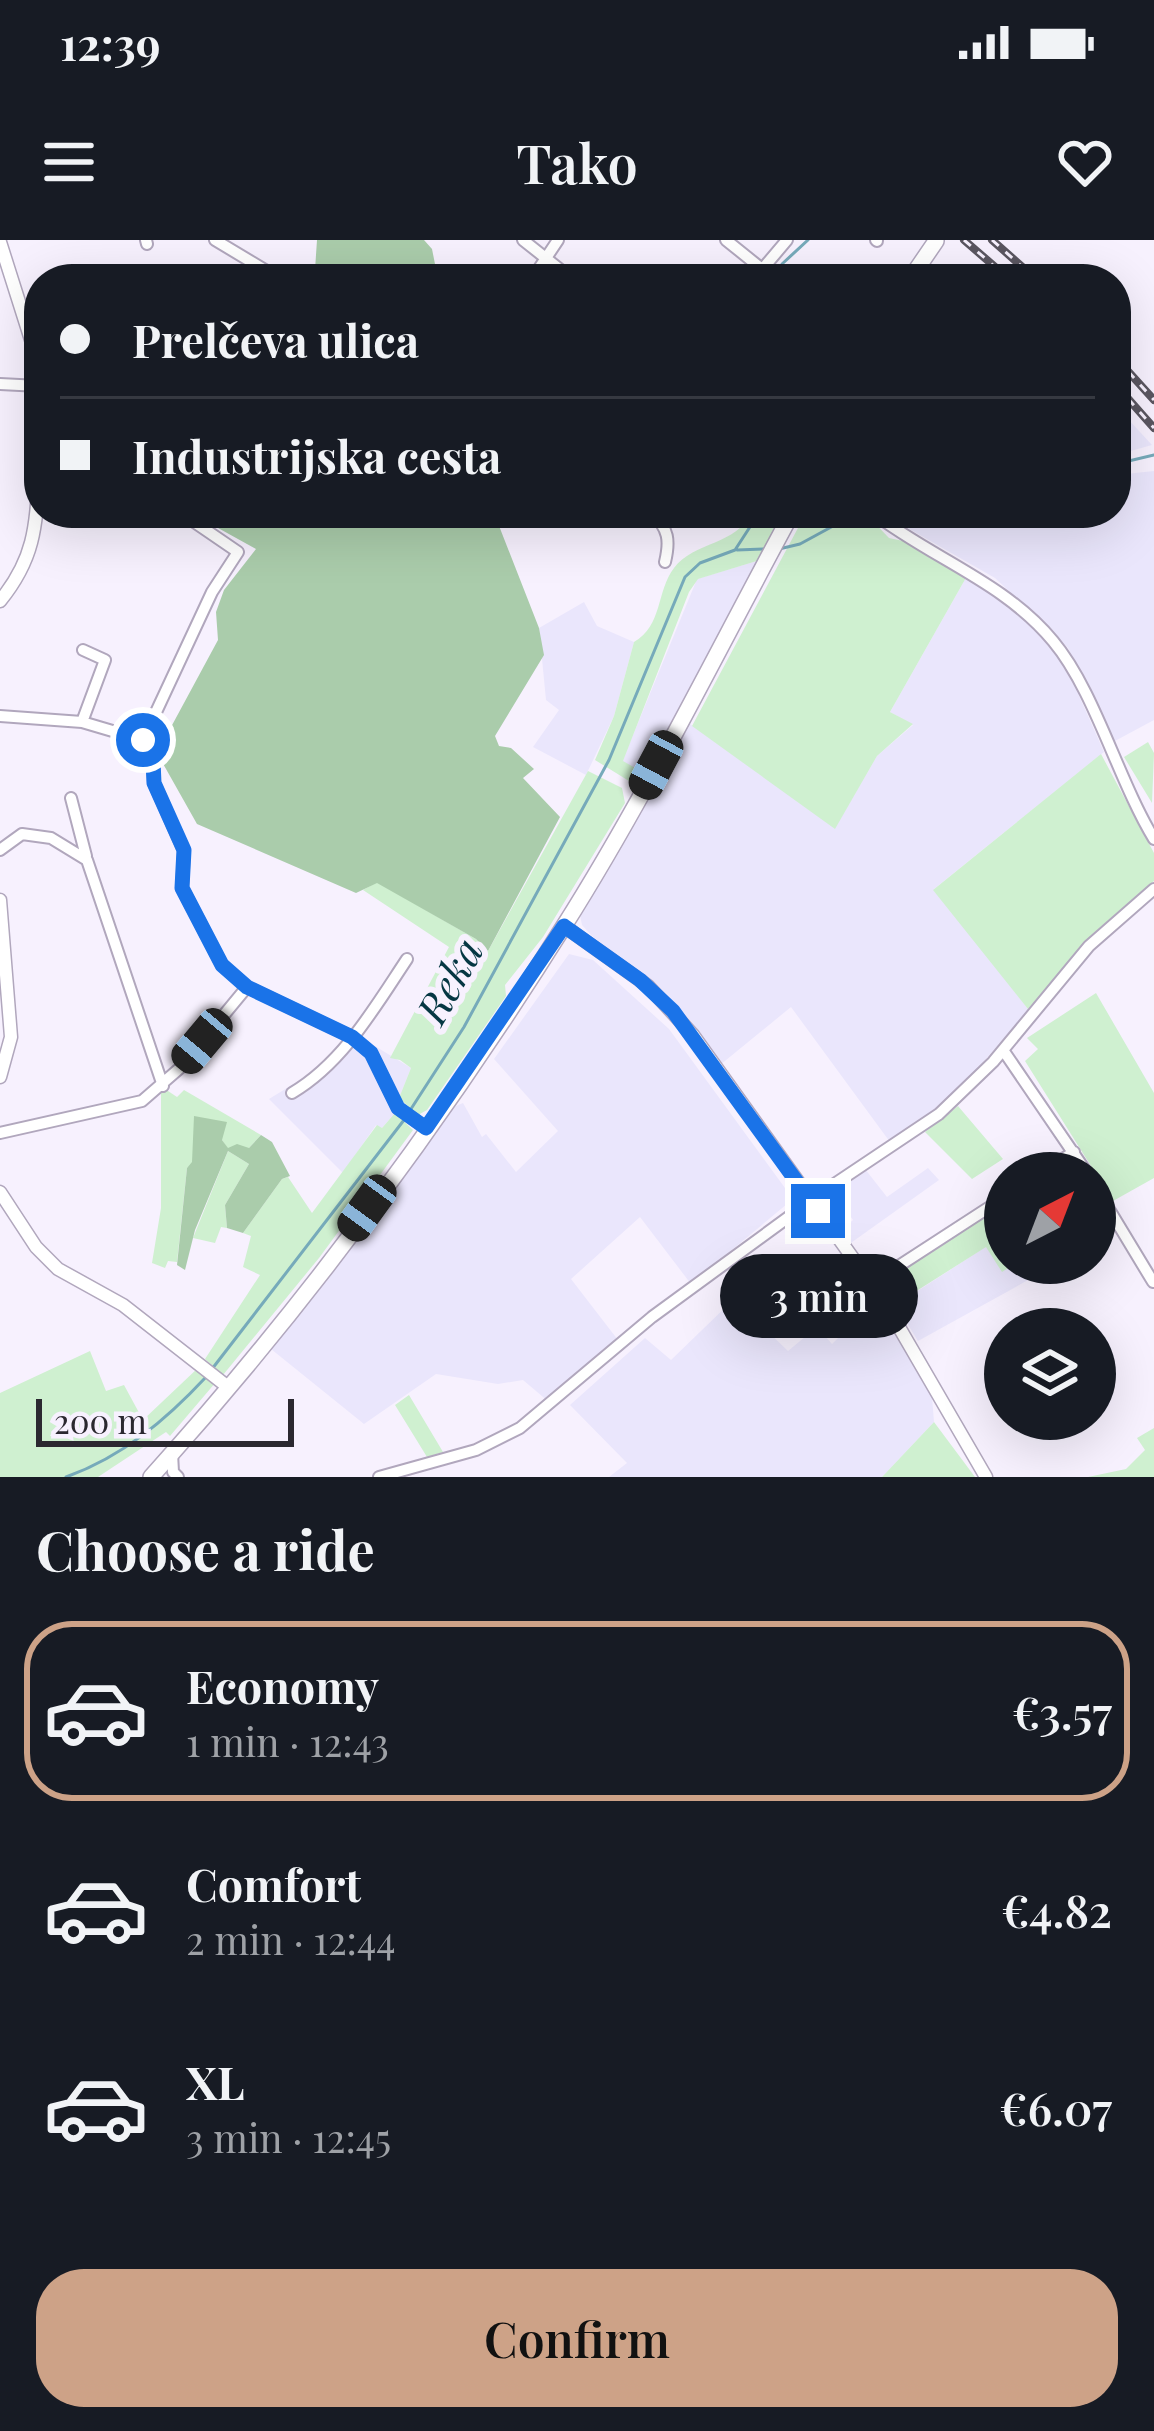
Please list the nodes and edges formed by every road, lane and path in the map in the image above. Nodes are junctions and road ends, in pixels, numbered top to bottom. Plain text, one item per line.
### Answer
1 (215, 240) edge
2 (523, 240) edge
3 (558, 240) edge
4 (726, 240) edge
5 (787, 240) edge
6 (0, 242) edge
7 (545, 258) junction
8 (255, 264) edge
9 (541, 264) edge
10 (553, 264) edge
11 (749, 264) edge
12 (767, 264) edge
13 (22, 309) joint
14 (24, 316) edge
15 (36, 528) edge
16 (206, 528) edge
17 (665, 528) edge
18 (784, 528) edge
19 (894, 528) edge
20 (665, 562) dead end
21 (0, 601) edge
22 (83, 650) dead end
23 (0, 716) edge
24 (82, 722) junction
25 (143, 740) junction
26 (71, 798) dead end
27 (1154, 839) edge
28 (0, 850) edge
29 (86, 860) junction
30 (1154, 889) edge
31 (0, 900) edge
32 (564, 926) junction
33 (407, 958) dead end
34 (247, 987) junction
35 (352, 1037) junction
36 (1003, 1050) junction
37 (150, 1054) junction
38 (180, 1068) junction
39 (0, 1077) edge
40 (163, 1086) junction
41 (292, 1093) dead end
42 (421, 1125) junction
43 (0, 1133) edge
44 (1074, 1152) edge
45 (0, 1192) edge
46 (811, 1201) junction
47 (984, 1211) edge
48 (1116, 1220) edge
49 (1154, 1282) edge
50 (871, 1284) junction
51 (224, 1382) junction
52 (172, 1453) junction
53 (411, 1473) edge
54 (156, 1475) edge
55 (178, 1477) edge
56 (380, 1477) edge
57 (986, 1477) edge

1 - 8 street
2 - 7 street
3 - 7 street
4 - 11 street
5 - 12 street
6 - 13 street
7 - 9 street
7 - 10 street
13 - 14 street
15 - 21 street
16 - 25 street
17 - 20 street
18 - 32 main road
19 - 27 street
22 - 24 street
23 - 24 street
24 - 25 street
25 - 34 street
26 - 29 street
28 - 29 street
29 - 37 street
30 - 36 street
31 - 39 street
32 - 42 main road
32 - 46 street
33 - 35 street
34 - 35 street
34 - 38 street
35 - 41 street
35 - 42 street
36 - 44 street
36 - 46 street
37 - 38 street
37 - 40 street
38 - 40 street
40 - 43 street
42 - 51 main road
45 - 51 street
46 - 50 street
46 - 53 street
47 - 50 street
48 - 49 street
50 - 57 street
51 - 52 main road
52 - 54 main road
52 - 55 street
53 - 56 street

